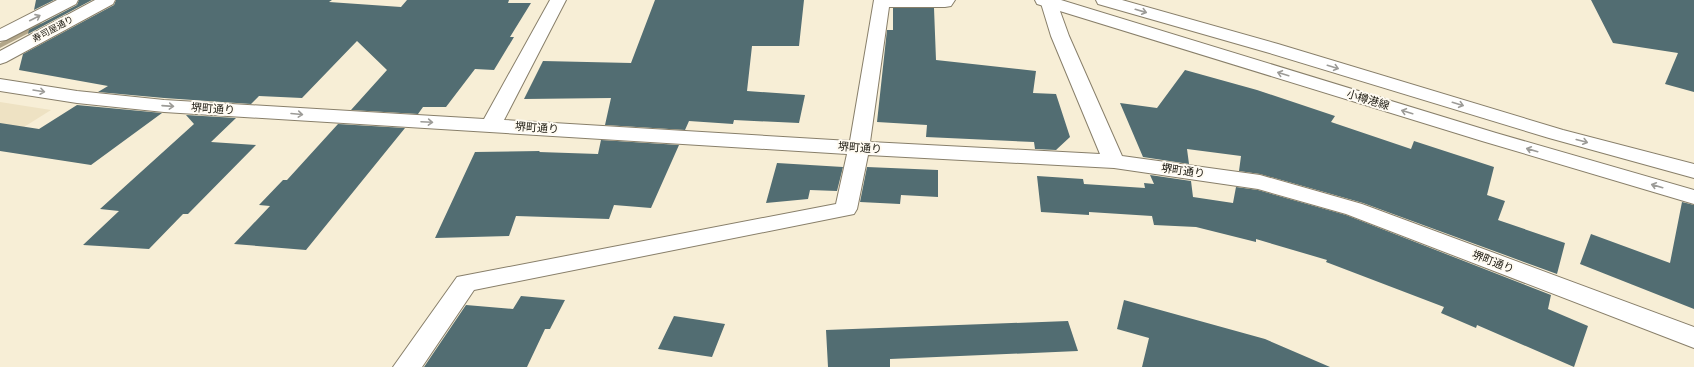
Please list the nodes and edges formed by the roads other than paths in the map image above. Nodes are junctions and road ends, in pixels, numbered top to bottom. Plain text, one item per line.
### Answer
1 (70, 0) edge
2 (107, 0) edge
3 (558, 0) edge
4 (947, 0) edge
5 (1104, 0) edge
6 (1047, 1) edge
7 (0, 36) edge
8 (0, 58) edge
9 (0, 85) edge
10 (491, 125) junction
11 (858, 148) junction
12 (1114, 161) junction
13 (1694, 171) edge
14 (1694, 197) edge
15 (1694, 338) edge
16 (407, 367) edge

7 -> 1 street, 寿司屋通り
2 - 8 street, 寿司屋通り
3 - 10 street
4 - 11 street
5 -> 13 street, 小樽港線
6 - 12 street
14 -> 6 street, 小樽港線
9 -> 10 street, 堺町通り
10 - 11 street, 堺町通り
11 - 12 street, 堺町通り
11 - 16 street
12 - 15 street, 堺町通り

